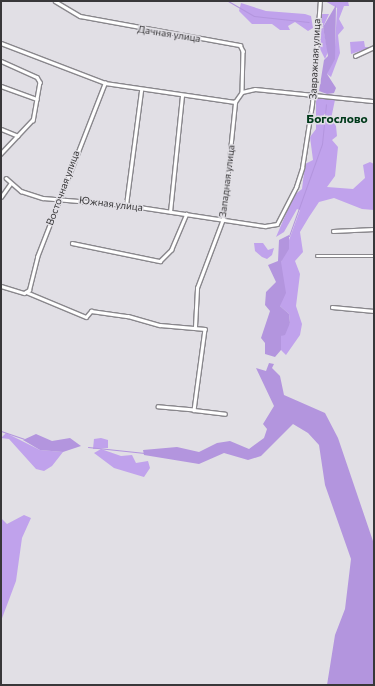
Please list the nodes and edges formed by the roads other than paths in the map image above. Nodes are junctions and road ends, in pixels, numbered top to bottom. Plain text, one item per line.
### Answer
1 (55, 1) edge
2 (320, 1) edge
3 (1, 43) edge
4 (374, 48) edge
5 (355, 56) dead end
6 (1, 61) edge
7 (105, 83) junction
8 (1, 86) edge
9 (141, 91) junction
10 (242, 92) junction
11 (182, 96) junction
12 (312, 97) junction
13 (36, 99) junction
14 (374, 101) edge
15 (235, 102) junction
16 (1, 129) edge
17 (18, 136) junction
18 (1, 154) edge
19 (6, 178) dead end
20 (10, 184) junction
21 (1, 197) edge
22 (60, 198) junction
23 (126, 205) junction
24 (170, 212) junction
25 (186, 214) junction
26 (223, 220) junction
27 (374, 229) edge
28 (333, 231) dead end
29 (72, 243) dead end
30 (317, 256) dead end
31 (374, 256) edge
32 (1, 286) edge
33 (25, 292) junction
34 (332, 307) dead end
35 (374, 311) edge
36 (195, 327) junction
37 (158, 407) dead end
38 (194, 410) junction
39 (225, 414) dead end

1 - 10 street, Дачная улица
2 - 12 street, Завражная улица
3 - 7 street
4 - 5 street
6 - 13 street
7 - 9 street
7 - 22 street, Восточная улица
8 - 13 street
9 - 11 street
9 - 23 street
10 - 12 street
10 - 15 street
11 - 15 street
11 - 24 street
12 - 14 street
12 - 26 street, Завражная улица
13 - 17 street
15 - 26 street, Западная улица
16 - 17 street
17 - 18 street
19 - 20 street
20 - 21 street
20 - 22 street, Южная улица
22 - 23 street, Южная улица
22 - 33 street, Восточная улица
23 - 24 street, Южная улица
24 - 25 street, Южная улица
25 - 26 street, Южная улица
25 - 29 street
26 - 36 street, Западная улица
27 - 28 street
30 - 31 street
32 - 33 street
33 - 36 street
34 - 35 street
36 - 38 street
37 - 38 street
38 - 39 street

